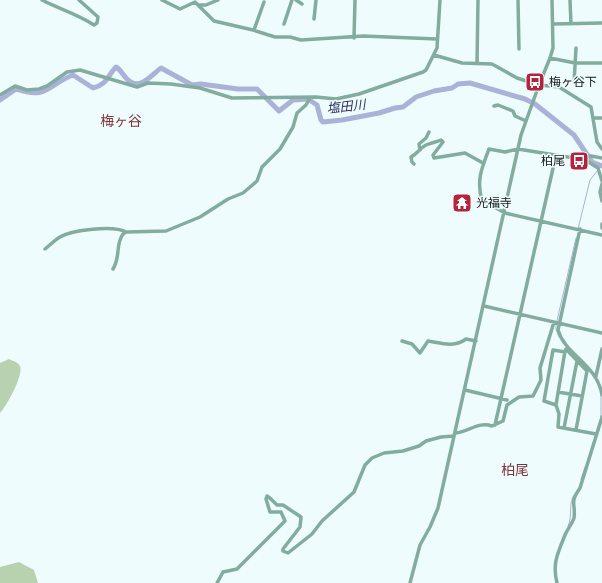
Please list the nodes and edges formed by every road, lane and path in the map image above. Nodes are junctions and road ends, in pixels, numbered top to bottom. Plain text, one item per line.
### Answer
1 (42, 0) edge
2 (79, 0) edge
3 (162, 0) edge
4 (218, 0) edge
5 (292, 0) edge
6 (296, 0) edge
7 (316, 0) edge
8 (355, 0) edge
9 (440, 0) edge
10 (478, 0) edge
11 (518, 0) edge
12 (552, 0) edge
13 (570, 0) edge
14 (190, 2) edge
15 (264, 2) dead end
16 (302, 4) dead end
17 (198, 5) junction
18 (314, 19) dead end
19 (602, 23) edge
20 (284, 24) dead end
21 (553, 24) junction
22 (571, 24) junction
23 (254, 30) junction
24 (354, 38) junction
25 (437, 39) junction
26 (576, 48) dead end
27 (519, 49) dead end
28 (434, 55) junction
29 (550, 58) junction
30 (477, 63) junction
31 (575, 63) junction
32 (602, 63) edge
33 (574, 83) dead end
34 (539, 85) junction
35 (0, 95) edge
36 (310, 98) junction
37 (494, 106) dead end
38 (594, 118) junction
39 (602, 118) edge
40 (526, 121) junction
41 (429, 132) dead end
42 (518, 149) junction
43 (602, 149) edge
44 (420, 150) junction
45 (556, 155) junction
46 (583, 158) junction
47 (601, 158) edge
48 (483, 163) junction
49 (414, 164) dead end
50 (602, 164) edge
51 (602, 182) edge
52 (602, 201) edge
53 (505, 213) junction
54 (541, 221) junction
55 (602, 224) edge
56 (602, 228) edge
57 (580, 229) junction
58 (126, 232) junction
59 (602, 234) edge
60 (45, 249) dead end
61 (113, 269) dead end
62 (484, 306) junction
63 (520, 315) junction
64 (556, 323) junction
65 (602, 333) edge
66 (476, 341) junction
67 (402, 342) dead end
68 (567, 344) junction
69 (566, 350) junction
70 (602, 350) edge
71 (577, 361) junction
72 (596, 376) junction
73 (464, 390) junction
74 (558, 392) junction
75 (570, 394) junction
76 (602, 395) edge
77 (582, 396) junction
78 (501, 398) junction
79 (507, 400) dead end
80 (556, 405) junction
81 (602, 417) edge
82 (495, 425) junction
83 (564, 428) junction
84 (576, 430) junction
85 (596, 434) junction
86 (455, 435) junction
87 (217, 583) edge
88 (410, 583) edge
89 (557, 583) edge

1 - 2 street
3 - 14 street
4 - 17 street
5 - 20 street
6 - 16 street
7 - 18 street
8 - 24 street
9 - 25 street
10 - 30 street
11 - 27 street
12 - 21 street
13 - 22 street
14 - 17 street
15 - 23 street
17 - 23 street
19 - 22 street
21 - 22 street
21 - 29 street
23 - 24 street
24 - 25 street
25 - 28 street
26 - 31 street
28 - 30 street
28 - 36 street
29 - 31 street
29 - 34 street
30 - 34 street
31 - 32 street
31 - 33 street
34 - 38 street
34 - 40 street
35 - 36 street
36 - 58 street
37 - 40 street
38 - 39 street
38 - 43 street
40 - 42 street
41 - 44 street
42 - 45 street
42 - 48 street
42 - 53 street
44 - 48 street
44 - 49 street
45 - 46 street
45 - 54 street
46 - 47 street
46 - 51 street
47 - 50 street
48 - 53 street
51 - 52 street
53 - 54 street
53 - 62 street
54 - 57 street
54 - 63 street
55 - 56 street
57 - 59 street
57 - 64 street
58 - 60 street
58 - 61 street
62 - 63 street
62 - 66 street
63 - 64 street
63 - 78 street
64 - 65 street
64 - 68 street
64 - 82 street
66 - 67 street
66 - 73 street
68 - 69 street
68 - 72 street
69 - 71 street
69 - 74 street
69 - 80 street
70 - 72 street
71 - 75 street
71 - 77 street
72 - 76 street
73 - 78 street
73 - 86 street
74 - 75 street
74 - 80 street
75 - 77 street
75 - 83 street
77 - 84 street
78 - 79 street
78 - 82 street
80 - 83 street
81 - 85 street
82 - 86 street
83 - 84 street
84 - 85 street
85 - 89 street
86 - 87 street
86 - 88 street

